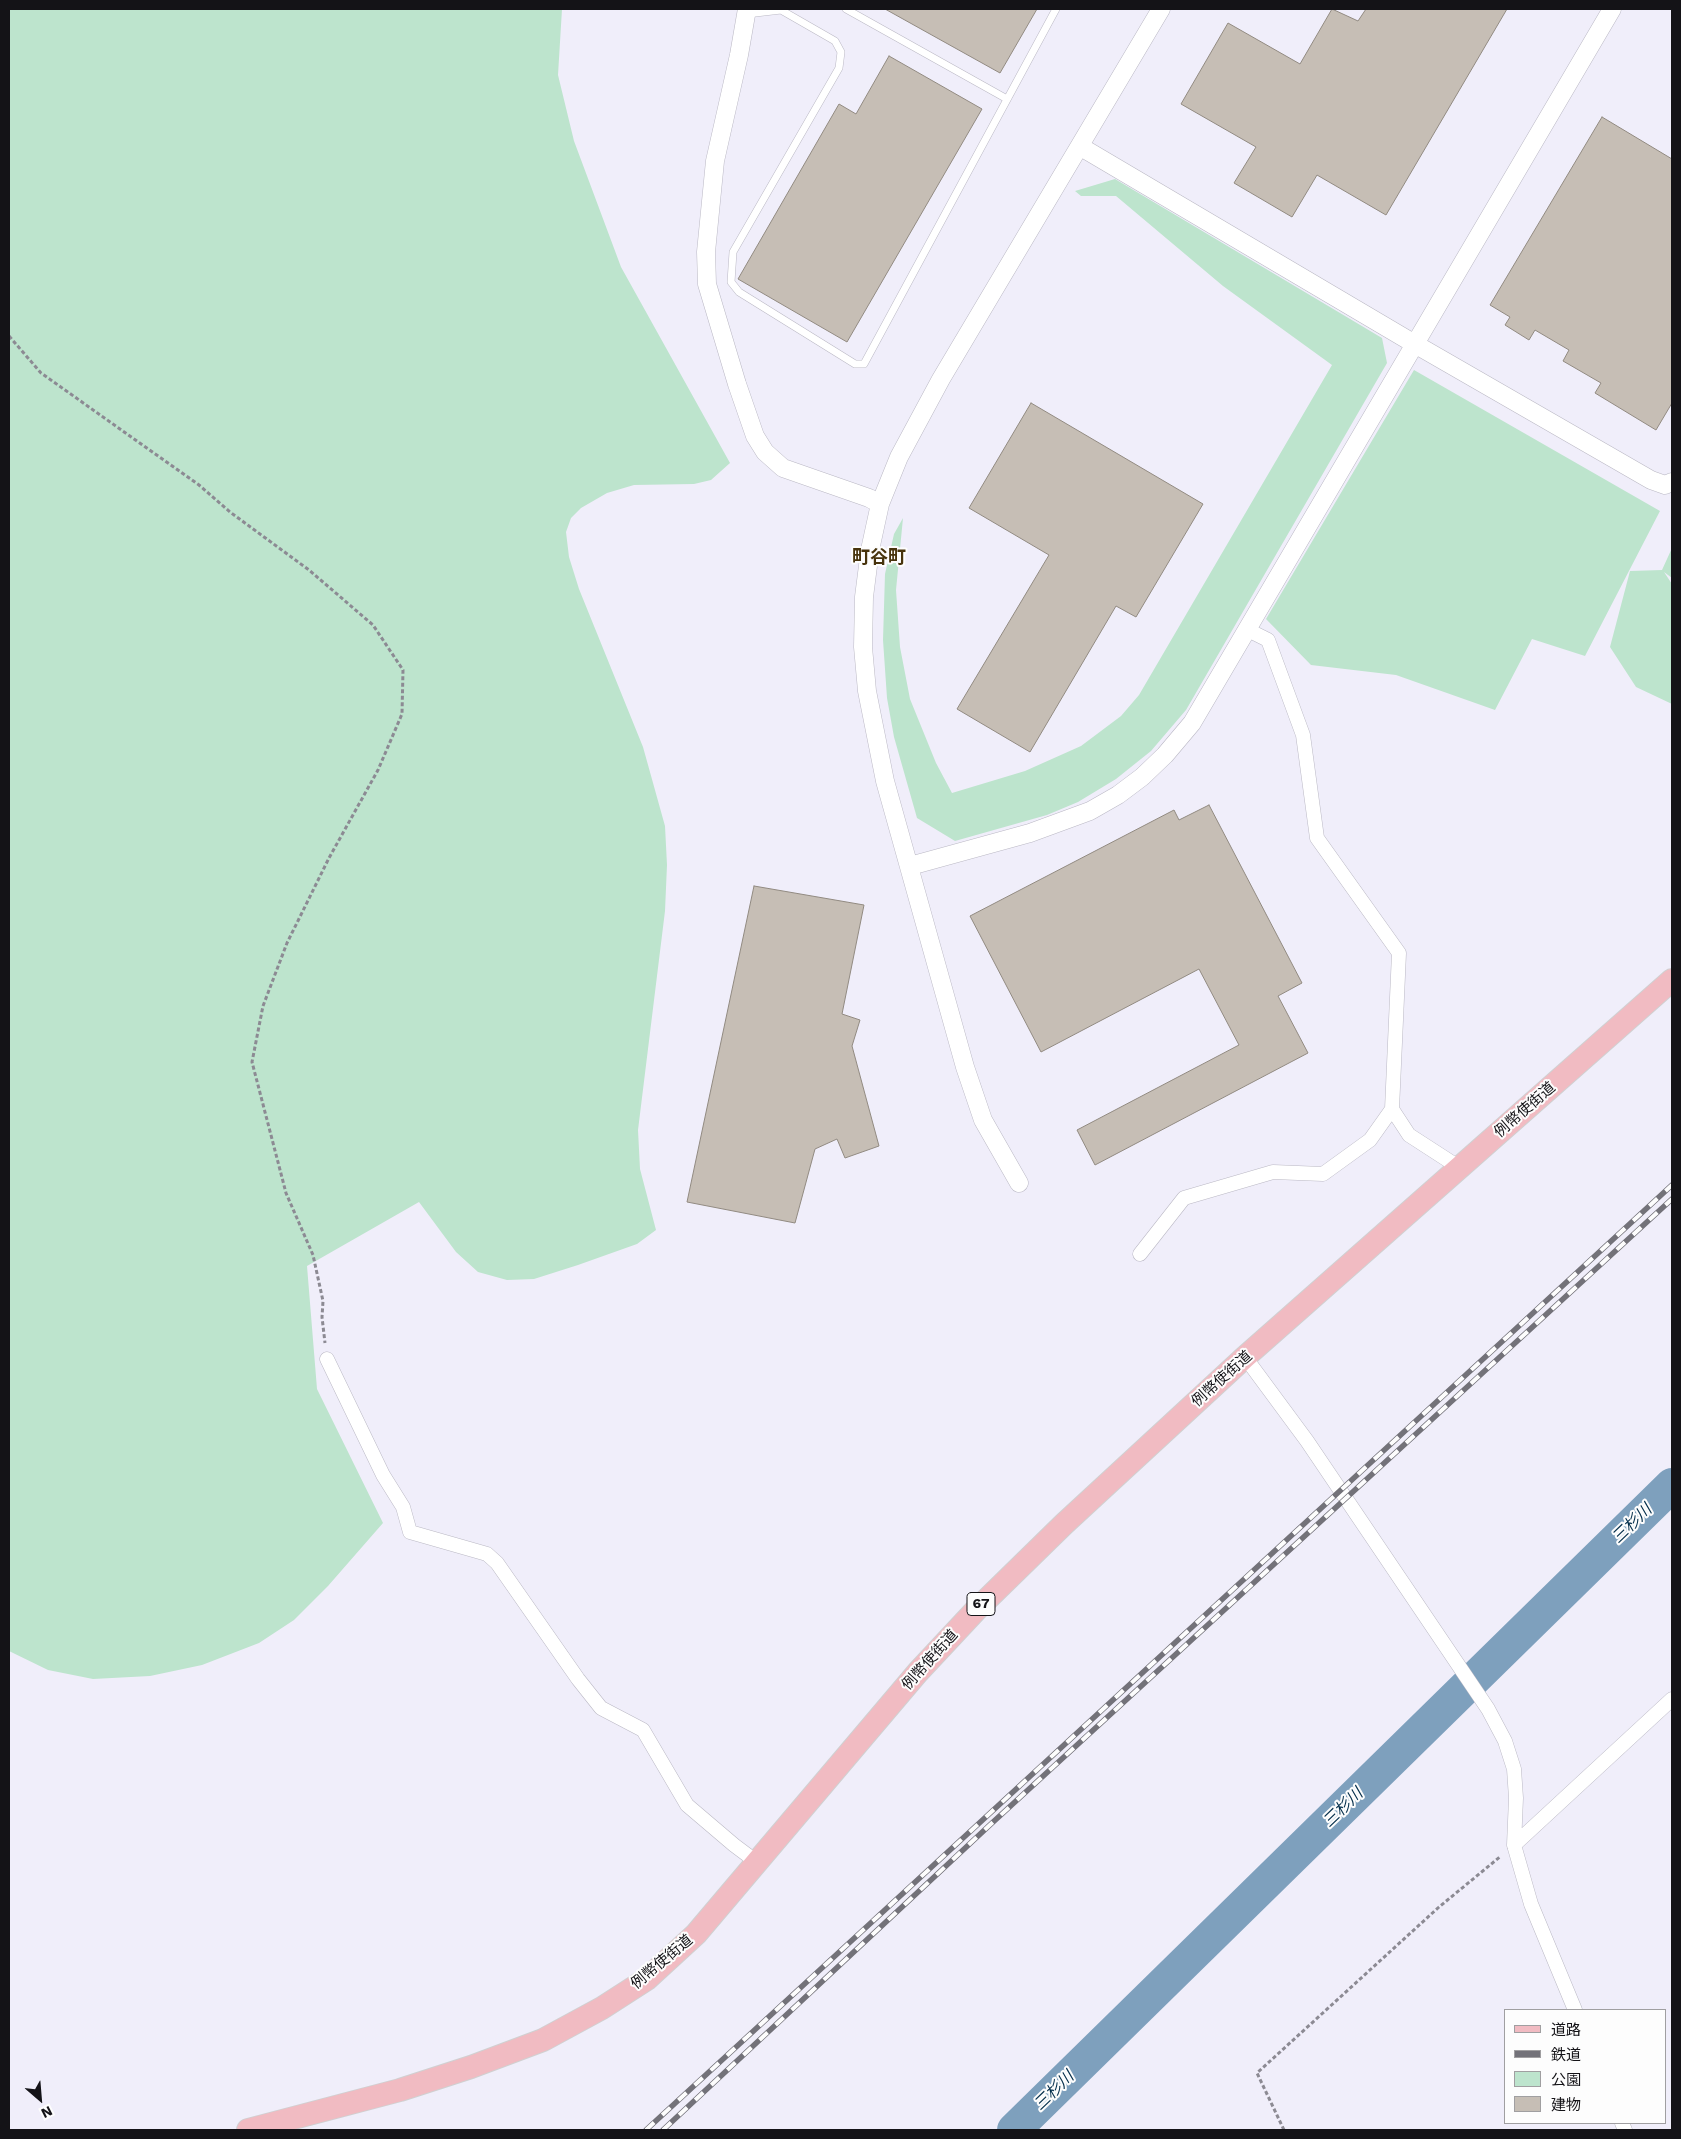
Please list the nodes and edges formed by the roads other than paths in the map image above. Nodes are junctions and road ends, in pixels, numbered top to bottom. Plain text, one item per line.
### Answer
1 (846, 9) edge
2 (1056, 9) edge
3 (1161, 9) edge
4 (1612, 9) edge
5 (747, 11) edge
6 (1007, 99) junction
7 (1081, 146) junction
8 (1413, 343) junction
9 (1672, 482) edge
10 (880, 504) junction
11 (1246, 630) junction
12 (910, 866) junction
13 (1672, 980) edge
14 (1392, 1109) junction
15 (1460, 1168) junction
16 (1018, 1183) dead end
17 (1140, 1254) dead end
18 (1245, 1357) junction
19 (327, 1359) road end
20 (1672, 1699) edge
21 (1514, 1845) junction
22 (758, 1862) junction
23 (1575, 2009) edge
24 (248, 2130) edge

1 - 6 lane
2 - 6 lane
3 - 7 street
4 - 8 street
5 - 6 lane
5 - 10 street
7 - 8 street
7 - 10 street
8 - 9 street
8 - 11 street
10 - 12 street
11 - 12 street
11 - 14 street
12 - 16 street
13 - 15 main road, 例幣使街道 / 67
14 - 15 street
14 - 17 street
15 - 18 main road, 例幣使街道 / 67
18 - 21 street
18 - 22 main road, 例幣使街道 / 67
19 - 22 street
20 - 21 street
21 - 23 street
22 - 24 main road, 例幣使街道 / 67

